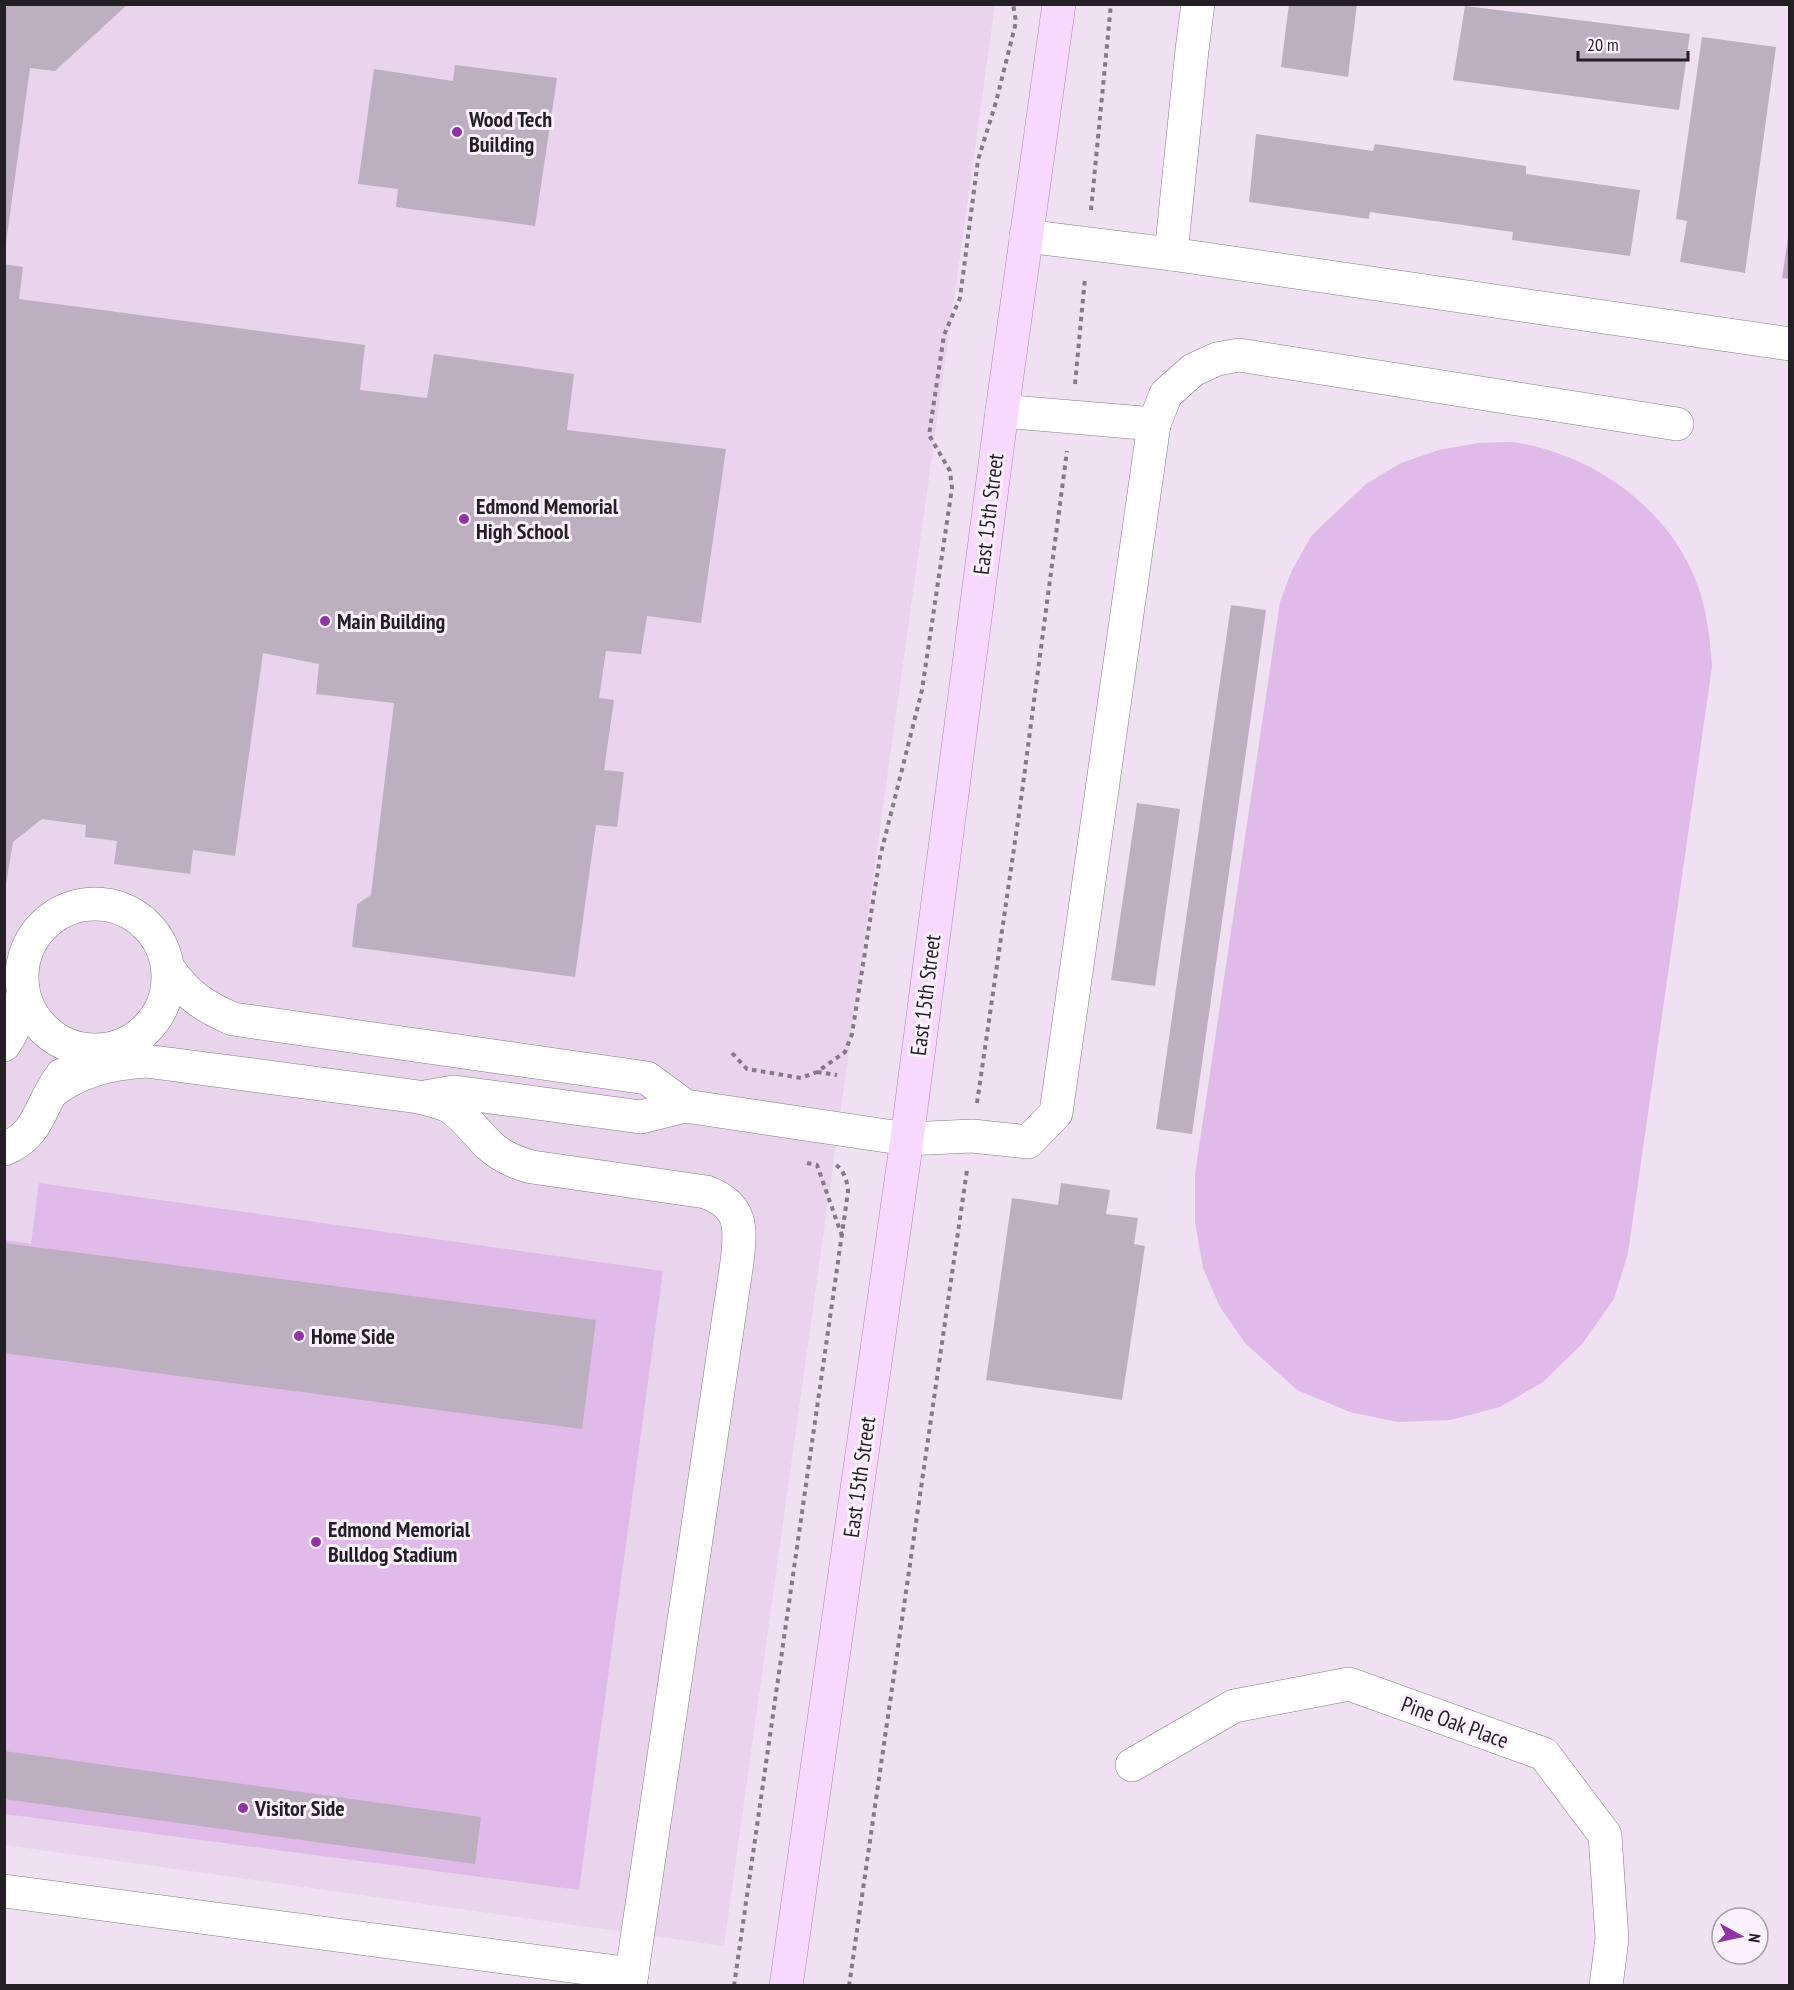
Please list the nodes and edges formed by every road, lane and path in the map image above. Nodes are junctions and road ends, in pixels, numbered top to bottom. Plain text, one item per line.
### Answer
1 (1013, 4) edge
2 (1059, 4) edge
3 (1111, 4) edge
4 (1198, 4) edge
5 (1026, 237) junction
6 (1088, 244) junction
7 (1171, 254) junction
8 (1790, 344) edge
9 (1002, 411) junction
10 (1072, 418) junction
11 (1154, 424) junction
12 (1677, 424) dead end
13 (168, 968) junction
14 (23, 993) junction
15 (43, 1029) junction
16 (4, 1045) edge
17 (99, 1051) junction
18 (732, 1053) dead end
19 (817, 1072) junction
20 (837, 1075) dead end
21 (51, 1093) junction
22 (419, 1097) junction
23 (685, 1106) junction
24 (972, 1136) junction
25 (907, 1139) junction
26 (4, 1149) edge
27 (832, 1162) dead end
28 (1132, 1765) dead end
29 (4, 1891) edge
30 (631, 1980) edge
31 (734, 1986) edge
32 (786, 1986) edge
33 (849, 1986) edge
34 (1606, 1986) edge

1 - 19 path
2 - 5 main road, East 15th Street
3 - 6 path
4 - 7 street
5 - 6 street
5 - 9 main road, East 15th Street
6 - 7 street
6 - 10 path
7 - 8 street
9 - 10 street
9 - 25 main road, East 15th Street
10 - 11 street
10 - 24 path
11 - 12 street
11 - 24 street
13 - 14 street
13 - 17 street
13 - 23 street
14 - 15 street
14 - 16 street
15 - 17 street
15 - 21 street
17 - 21 street
18 - 19 path
19 - 20 path
21 - 22 street
21 - 26 street
22 - 23 street
22 - 30 street
23 - 25 street
24 - 25 street
24 - 33 path
25 - 32 main road, East 15th Street
27 - 31 path
28 - 34 street, Pine Oak Place
29 - 30 street

